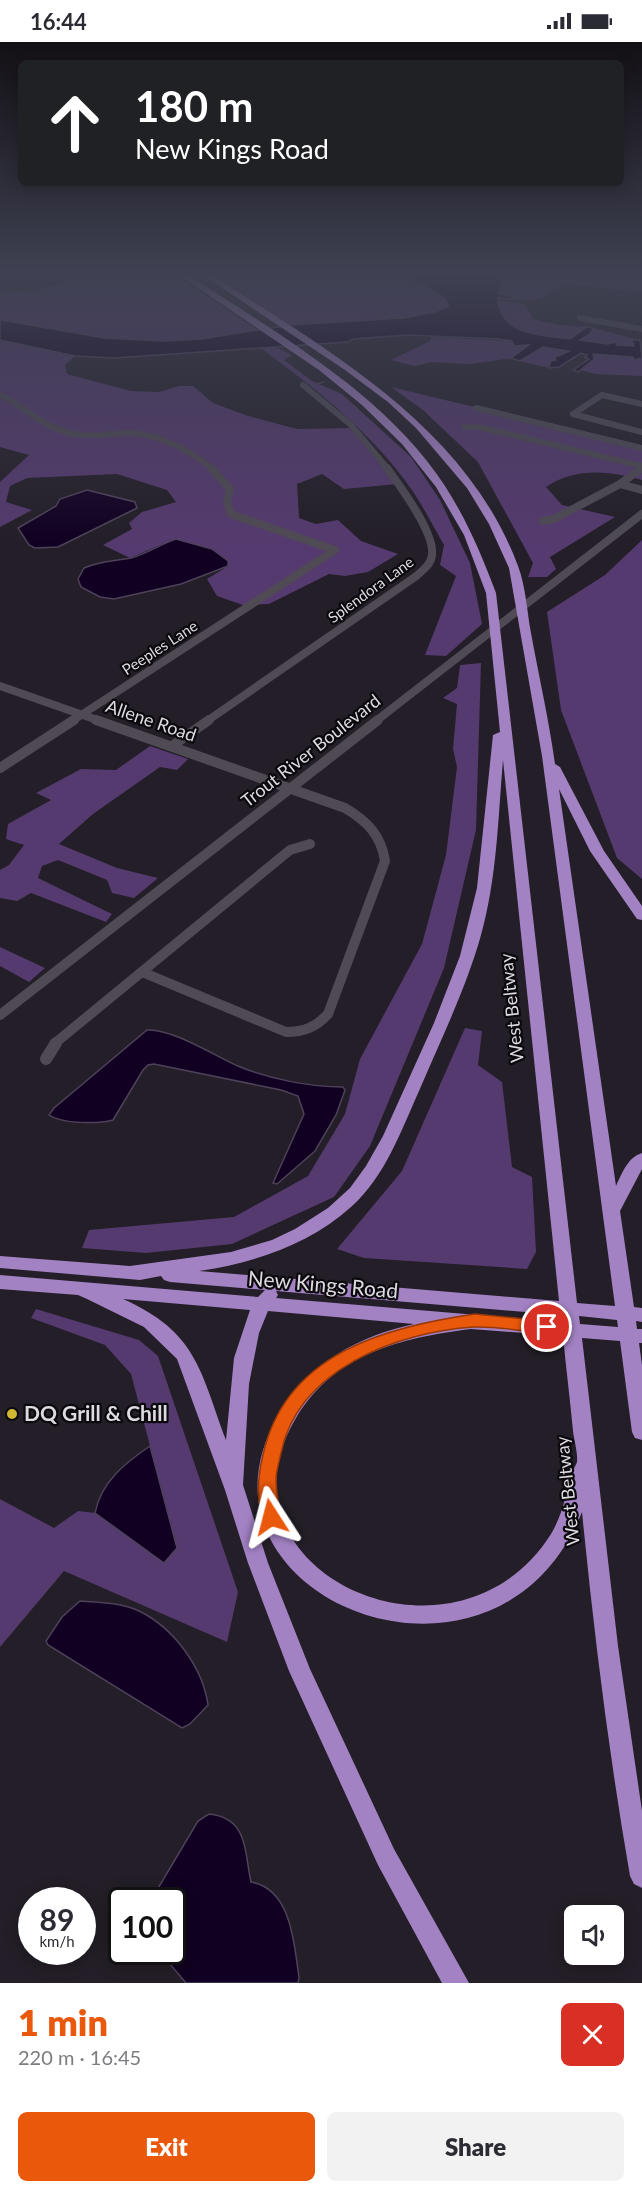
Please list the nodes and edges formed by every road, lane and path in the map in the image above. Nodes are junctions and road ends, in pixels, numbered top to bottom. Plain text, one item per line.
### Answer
1 (310, 362) edge
2 (337, 362) edge
3 (303, 385) dead end
4 (0, 395) edge
5 (642, 404) edge
6 (476, 408) dead end
7 (465, 427) dead end
8 (642, 432) edge
9 (642, 448) edge
10 (642, 467) edge
11 (620, 484) junction
12 (642, 490) edge
13 (231, 514) junction
14 (642, 514) edge
15 (222, 515) dead end
16 (543, 521) dead end
17 (0, 686) edge
18 (502, 711) junction
19 (82, 715) junction
20 (172, 746) junction
21 (548, 756) junction
22 (0, 768) edge
23 (290, 788) junction
24 (310, 844) dead end
25 (642, 916) edge
26 (142, 972) junction
27 (0, 1015) edge
28 (46, 1059) dead end
29 (642, 1159) edge
30 (611, 1212) junction
31 (0, 1262) edge
32 (131, 1272) junction
33 (0, 1282) edge
34 (279, 1284) junction
35 (78, 1288) junction
36 (263, 1303) junction
37 (642, 1315) edge
38 (475, 1321) junction
39 (642, 1336) edge
40 (642, 1432) edge
41 (586, 1448) junction
42 (235, 1490) junction
43 (642, 1876) edge
44 (456, 1983) edge

1 - 18 highway, West Beltway
2 - 21 highway
3 - 20 street, Splendora Lane
4 - 13 street
5 - 8 street
6 - 9 street
7 - 10 street
10 - 11 street
11 - 12 street
11 - 16 street
13 - 15 street
13 - 19 street, Peeples Lane
14 - 23 street, Trout River Boulevard
17 - 19 street, Allene Road
18 - 32 highway
18 - 41 highway, West Beltway
19 - 20 street, Allene Road
19 - 22 street, Peeples Lane
20 - 23 street, Allene Road
21 - 25 highway
21 - 30 highway
23 - 26 street, Allene Road
23 - 27 street, Trout River Boulevard
24 - 26 street
26 - 28 street
29 - 30 highway
30 - 40 highway
31 - 32 highway, New Kings Road
32 - 34 highway, New Kings Road
33 - 35 highway, New Kings Road
34 - 36 highway
34 - 37 highway, New Kings Road
35 - 36 highway, New Kings Road
35 - 42 highway
36 - 38 highway, New Kings Road
36 - 42 highway
38 - 39 highway, New Kings Road
38 - 41 highway
41 - 43 highway, West Beltway
42 - 44 highway

